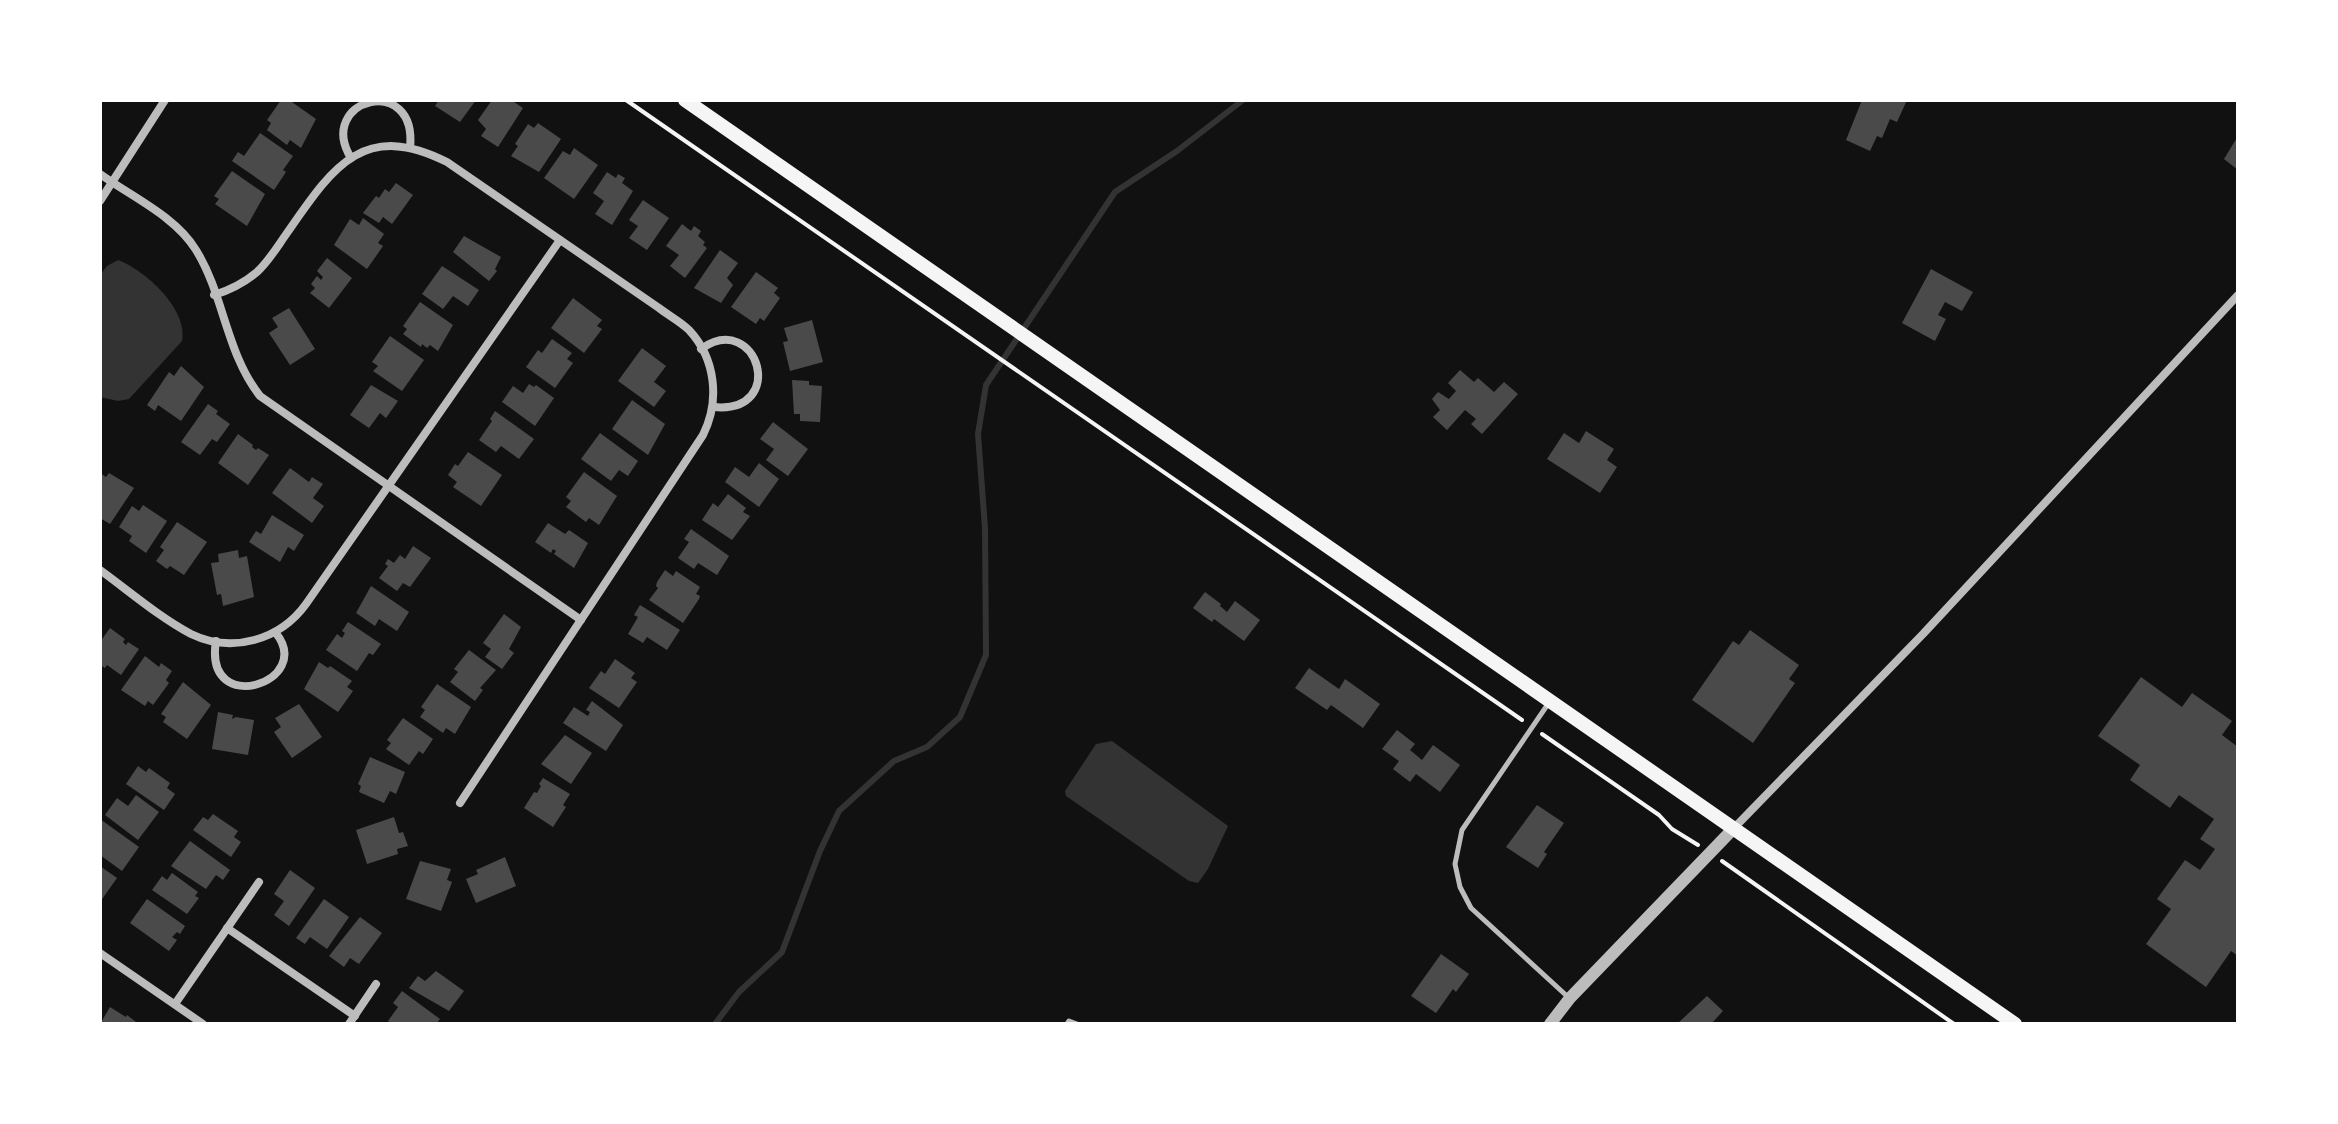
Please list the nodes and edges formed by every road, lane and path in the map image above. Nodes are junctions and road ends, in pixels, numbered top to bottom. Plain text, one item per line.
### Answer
1 (165, 100) edge
2 (626, 100) edge
3 (685, 100) edge
4 (410, 148) junction
5 (351, 158) junction
6 (100, 174) edge
7 (113, 183) junction
8 (100, 201) edge
9 (560, 240) junction
10 (214, 295) junction
11 (2238, 295) edge
12 (701, 349) junction
13 (713, 407) junction
14 (387, 486) junction
15 (100, 570) edge
16 (581, 620) junction
17 (275, 632) junction
18 (216, 641) junction
19 (1551, 699) junction
20 (1534, 728) junction
21 (460, 803) dead end
22 (1735, 827) junction
23 (1709, 852) junction
24 (259, 882) dead end
25 (227, 928) junction
26 (100, 953) edge
27 (376, 984) dead end
28 (1570, 998) junction
29 (175, 1004) junction
30 (355, 1016) junction
31 (203, 1024) edge
32 (349, 1024) edge
33 (1067, 1024) edge
34 (1077, 1024) edge
35 (1550, 1024) edge
36 (1954, 1024) edge
37 (2015, 1024) edge

1 - 7 street
2 - 20 path
3 - 19 main road
4 - 5 street
4 - 5 street
4 - 9 street
5 - 10 street
6 - 7 street
7 - 8 street
7 - 10 street
9 - 12 street
9 - 14 street
10 - 14 street
11 - 22 street
12 - 13 street
12 - 13 street
13 - 16 street
14 - 16 street
14 - 17 street
15 - 18 street
16 - 21 street
17 - 18 street
17 - 18 street
19 - 20 lane
19 - 22 main road
20 - 23 path
20 - 28 lane
22 - 23 street
22 - 37 main road
23 - 28 street
23 - 36 path
24 - 25 street
25 - 29 street
25 - 30 street
26 - 29 street
27 - 30 street
28 - 35 street
29 - 31 street
30 - 32 street
33 - 34 lane

